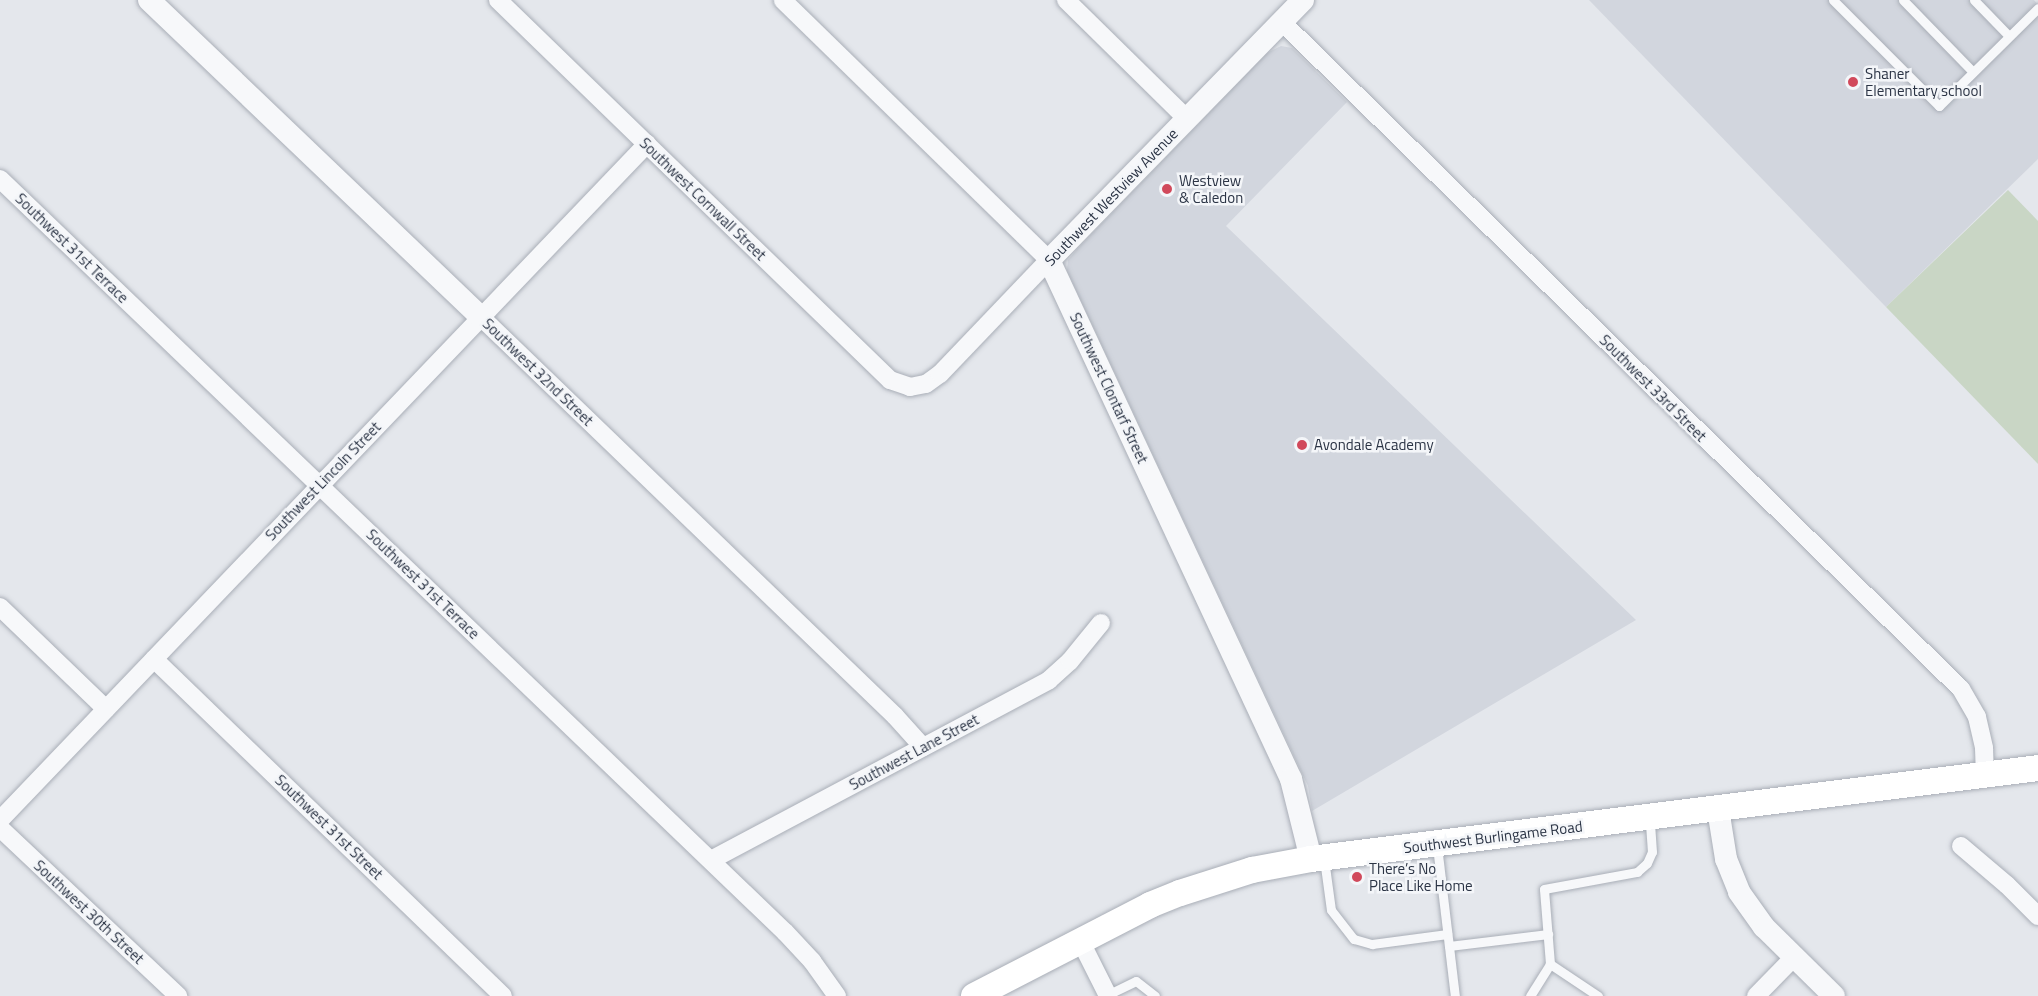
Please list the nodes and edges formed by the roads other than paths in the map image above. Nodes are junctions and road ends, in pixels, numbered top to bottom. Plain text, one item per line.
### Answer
1 (149, 0) edge
2 (498, 0) edge
3 (783, 0) edge
4 (1066, 0) edge
5 (1303, 0) edge
6 (1833, 0) edge
7 (1903, 0) edge
8 (1974, 0) edge
9 (2038, 8) edge
10 (1282, 22) junction
11 (2009, 36) junction
12 (1973, 72) junction
13 (1187, 119) junction
14 (646, 144) junction
15 (0, 179) edge
16 (1049, 260) junction
17 (481, 317) junction
18 (915, 387) joint
19 (319, 484) junction
20 (0, 607) edge
21 (1101, 623) dead end
22 (154, 659) junction
23 (106, 709) junction
24 (923, 747) junction
25 (2038, 768) edge
26 (1985, 775) junction
27 (1718, 809) junction
28 (1650, 817) junction
29 (0, 820) edge
30 (0, 828) edge
31 (1437, 844) junction
32 (1961, 846) dead end
33 (1318, 858) junction
34 (711, 860) junction
35 (2038, 916) edge
36 (1447, 934) junction
37 (1548, 934) junction
38 (1080, 940) junction
39 (1449, 946) junction
40 (1794, 957) junction
41 (1550, 964) junction
42 (178, 996) edge
43 (503, 996) edge
44 (837, 996) edge
45 (974, 996) edge
46 (1107, 996) edge
47 (1155, 996) edge
48 (1455, 996) edge
49 (1530, 996) edge
50 (1598, 996) edge
51 (1756, 996) edge
52 (1834, 996) edge

1 - 17 street, Southwest 32nd Street
2 - 14 street, Southwest Cornwall Street
3 - 16 street, Southwest Clontarf Street
4 - 13 street
5 - 10 street, Southwest Westview Avenue
6 - 12 lane
7 - 12 lane
8 - 11 lane
9 - 11 lane
10 - 13 street, Southwest Westview Avenue
10 - 26 street, Southwest 33rd Street
11 - 12 lane
13 - 16 street, Southwest Westview Avenue
14 - 17 street, Southwest Lincoln Street
14 - 18 street, Southwest Cornwall Street
15 - 19 street, Southwest 31st Terrace
16 - 18 street, Southwest Westview Avenue
16 - 33 street, Southwest Clontarf Street
17 - 19 street, Southwest Lincoln Street
17 - 24 street, Southwest 32nd Street
19 - 22 street, Southwest Lincoln Street
19 - 34 street, Southwest 31st Terrace
20 - 23 street
21 - 24 street, Southwest Lane Street
22 - 23 street, Southwest Lincoln Street
22 - 43 street, Southwest 31st Street
23 - 29 street, Southwest Lincoln Street
24 - 34 street, Southwest Lane Street
25 - 26 main road, Southwest Burlingame Road
26 - 27 main road, Southwest Burlingame Road
27 - 28 main road, Southwest Burlingame Road
27 - 40 street
28 - 31 main road, Southwest Burlingame Road
28 - 37 lane
30 - 42 street, Southwest 30th Street
31 - 33 main road, Southwest Burlingame Road
31 - 36 lane
32 - 35 street
33 - 36 lane
33 - 38 main road, Southwest Burlingame Road
34 - 44 street, Southwest 31st Terrace
36 - 39 lane
37 - 39 lane
37 - 41 lane
38 - 45 main road, Southwest Burlingame Road
38 - 46 street
39 - 48 lane
40 - 51 street
40 - 52 street
41 - 49 lane
41 - 50 lane
46 - 47 lane

